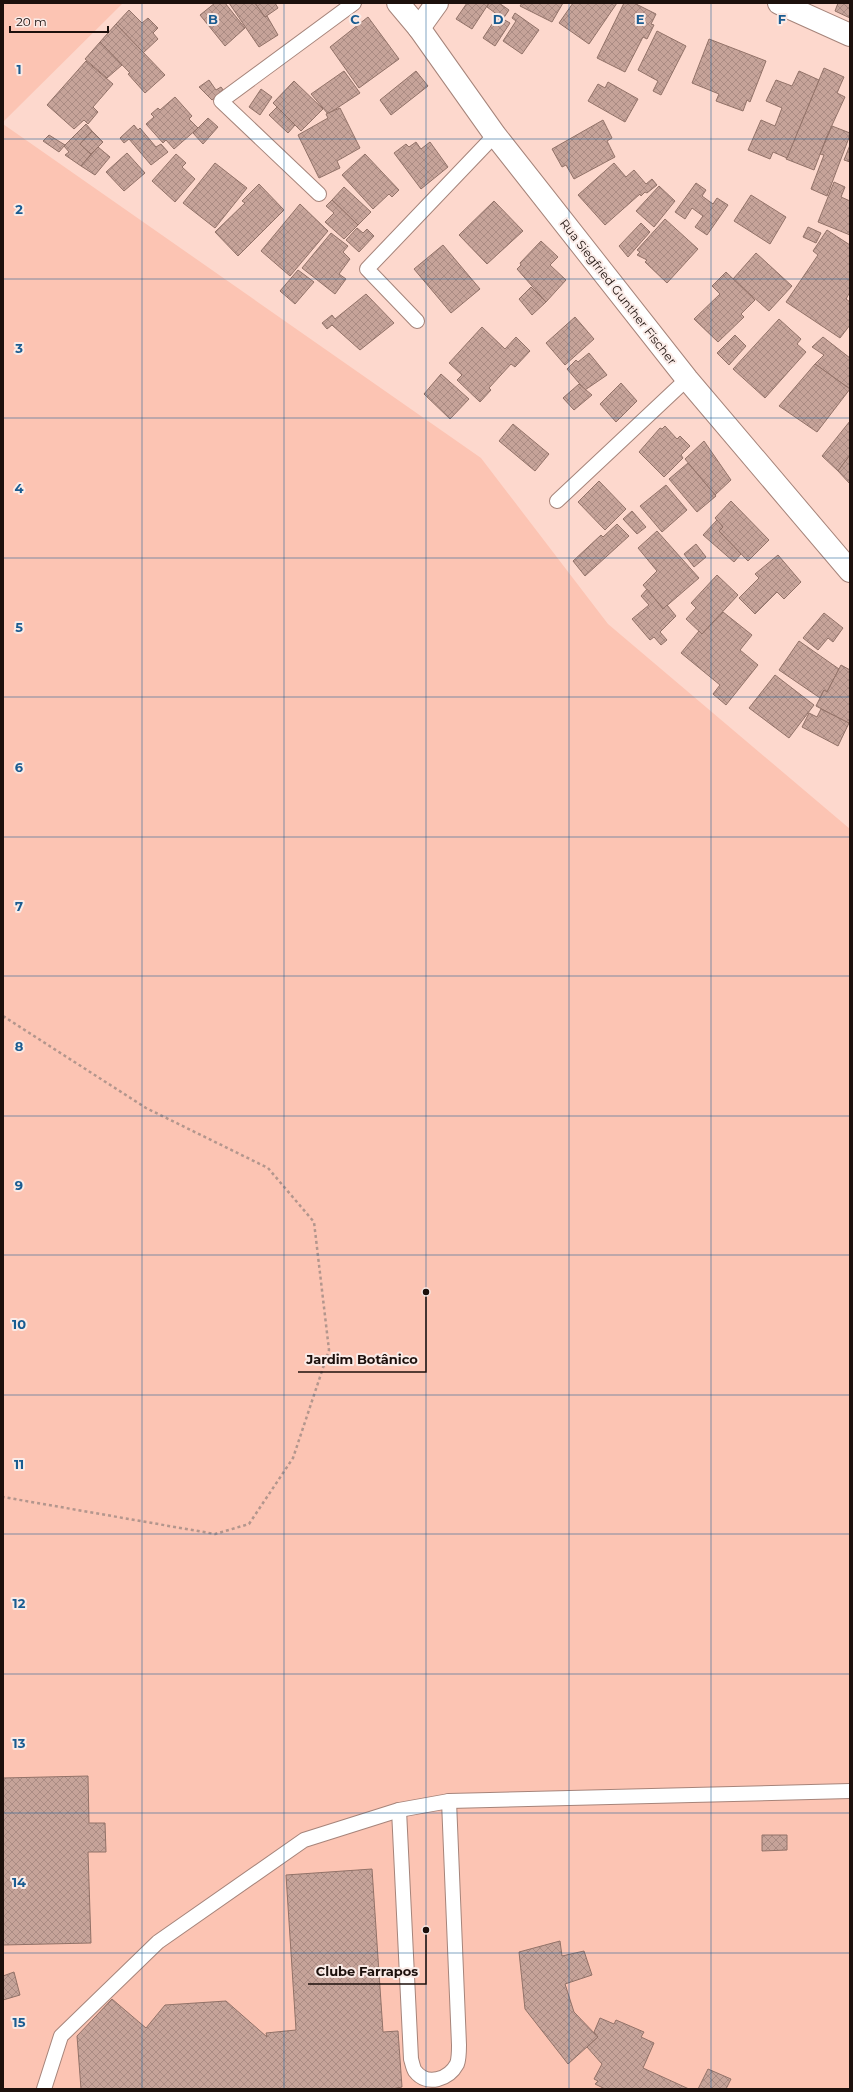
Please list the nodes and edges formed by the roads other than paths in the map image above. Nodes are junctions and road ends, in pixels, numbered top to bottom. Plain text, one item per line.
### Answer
1 (354, 3) edge
2 (398, 3) edge
3 (437, 3) edge
4 (778, 3) edge
5 (419, 28) junction
6 (850, 35) edge
7 (495, 135) junction
8 (319, 194) dead end
9 (417, 321) dead end
10 (687, 380) junction
11 (556, 501) dead end
12 (850, 571) edge
13 (850, 1791) edge
14 (449, 1801) junction
15 (399, 1810) junction
16 (44, 2089) edge

1 - 8 lane
2 - 5 street, Rua Siegfried Gunther Fischer
3 - 5 street
4 - 6 street
5 - 7 street, Rua Siegfried Gunther Fischer
7 - 9 lane
7 - 10 street, Rua Siegfried Gunther Fischer
10 - 11 lane
10 - 12 street, Rua Siegfried Gunther Fischer
13 - 14 lane
14 - 15 lane
14 - 15 lane
15 - 16 lane

